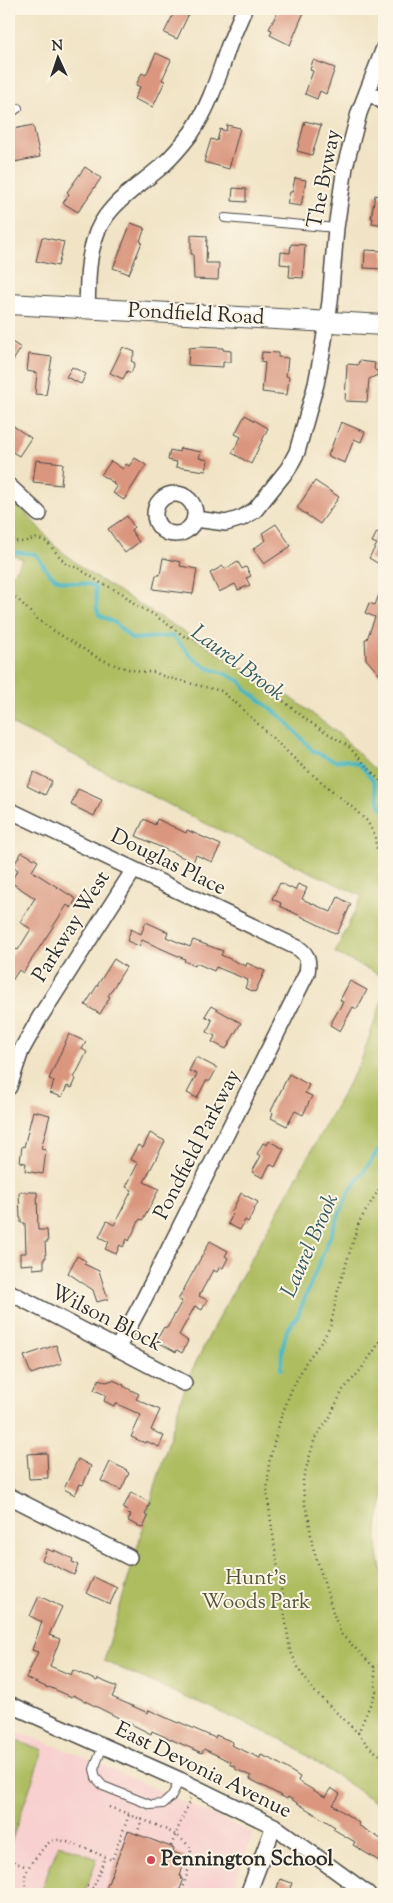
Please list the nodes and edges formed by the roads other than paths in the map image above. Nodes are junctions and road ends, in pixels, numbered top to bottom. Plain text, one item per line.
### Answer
1 (244, 9) edge
2 (384, 48) edge
3 (368, 92) junction
4 (384, 102) edge
5 (18, 108) dead end
6 (9, 114) edge
7 (225, 218) dead end
8 (336, 228) junction
9 (9, 304) edge
10 (87, 309) junction
11 (326, 322) junction
12 (384, 325) edge
13 (9, 486) edge
14 (39, 514) dead end
15 (195, 519) dead end
16 (9, 810) edge
17 (133, 870) junction
18 (308, 958) joint
19 (9, 1087) edge
20 (9, 1292) edge
21 (118, 1349) junction
22 (184, 1382) dead end
23 (9, 1496) edge
24 (129, 1557) dead end
25 (9, 1704) edge
26 (103, 1746) junction
27 (180, 1780) junction
28 (274, 1826) junction
29 (248, 1894) edge
30 (368, 1894) edge

1 - 10 street
2 - 3 street, The Byway
3 - 4 street
3 - 8 street, The Byway
5 - 6 lane
7 - 8 lane
8 - 11 street, The Byway
9 - 10 street, Pondfield Road
10 - 11 street, Pondfield Road
11 - 12 street, Pondfield Road
11 - 15 street, The Byway
13 - 14 street
16 - 17 street, Douglas Place
17 - 18 street, Douglas Place
17 - 19 street, Parkway West
18 - 21 street, Pondfield Parkway
20 - 21 street, Wilson Block
21 - 22 street, Wilson Block
23 - 24 street
25 - 26 street, East Devonia Avenue
26 - 27 street, East Devonia Avenue
26 - 27 lane
27 - 28 street, East Devonia Avenue
28 - 29 street
28 - 30 street, East Devonia Avenue

